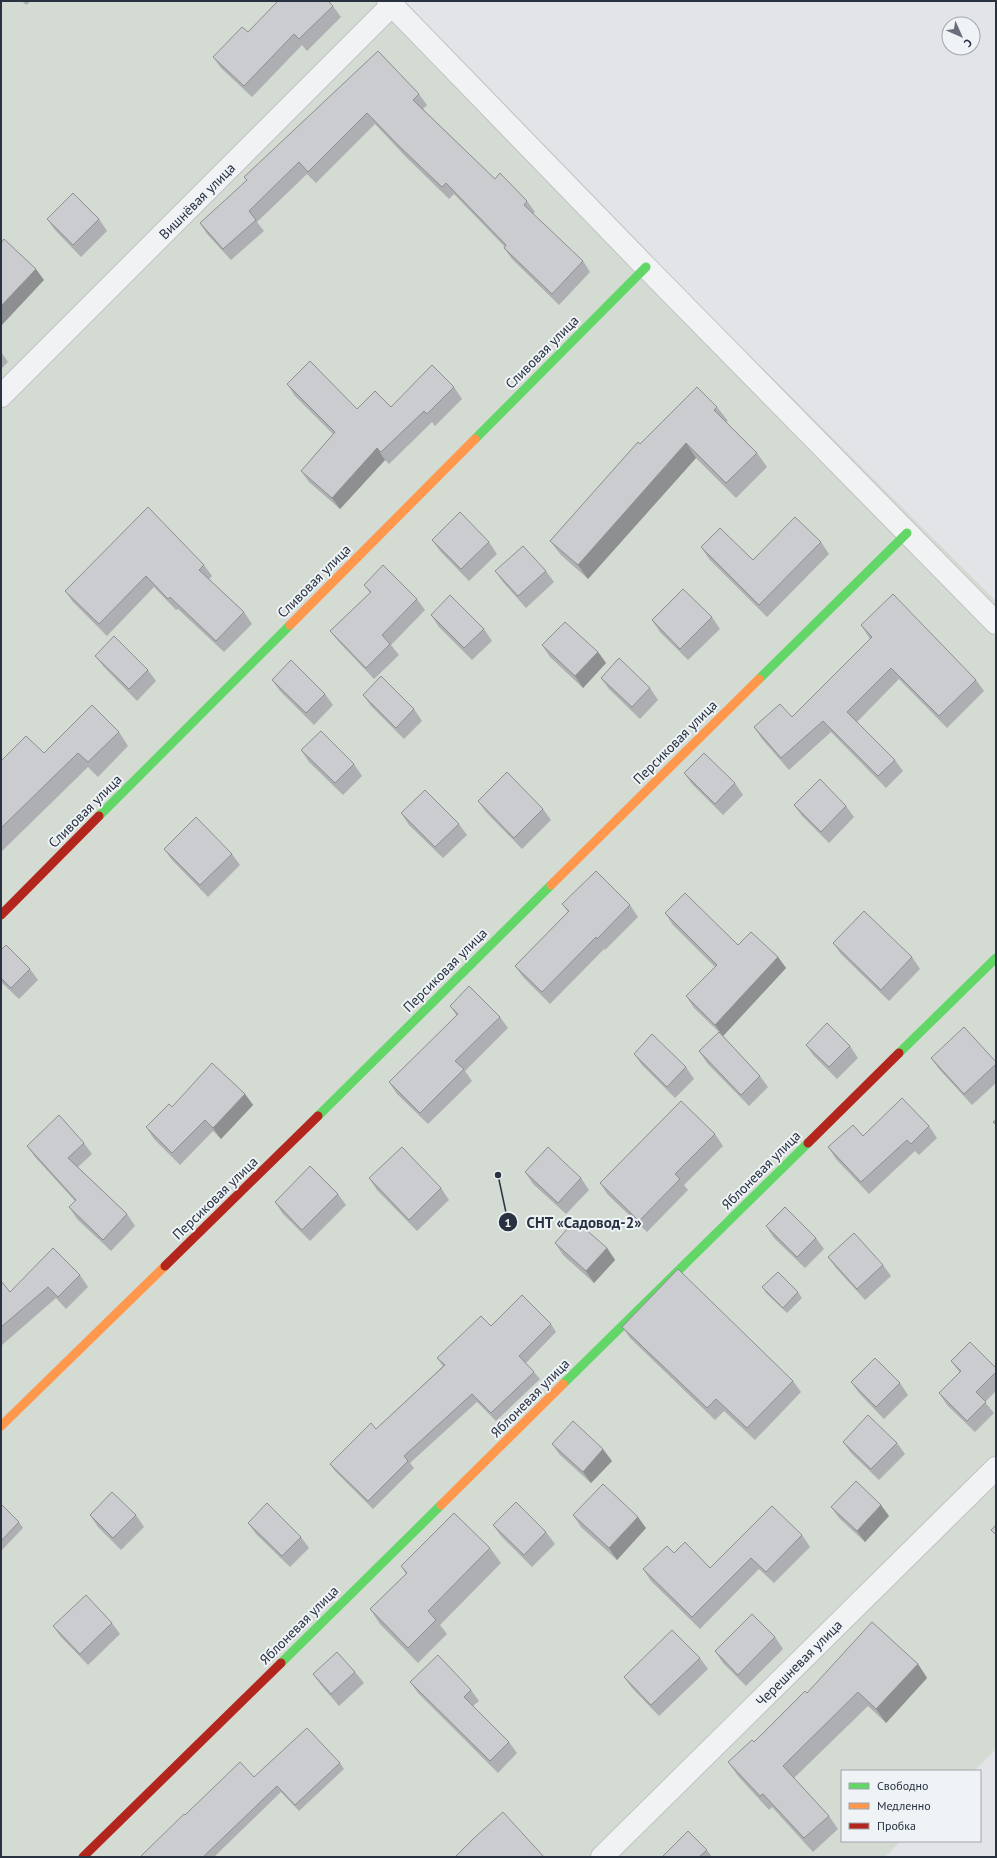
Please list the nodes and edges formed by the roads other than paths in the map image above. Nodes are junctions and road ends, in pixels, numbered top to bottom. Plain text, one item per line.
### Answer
1 (390, 3) edge
2 (646, 268) junction
3 (1, 396) edge
4 (907, 533) junction
5 (996, 623) edge
6 (1, 915) edge
7 (996, 958) edge
8 (1, 1426) edge
9 (996, 1468) edge
10 (83, 1857) edge
11 (602, 1857) edge

1 - 2 street
1 - 3 street, Вишнёвая улица
2 - 4 street
2 - 6 street, Сливовая улица
4 - 5 street
4 - 8 street, Персиковая улица
7 - 10 street, Яблоневая улица
9 - 11 street, Черешневая улица

